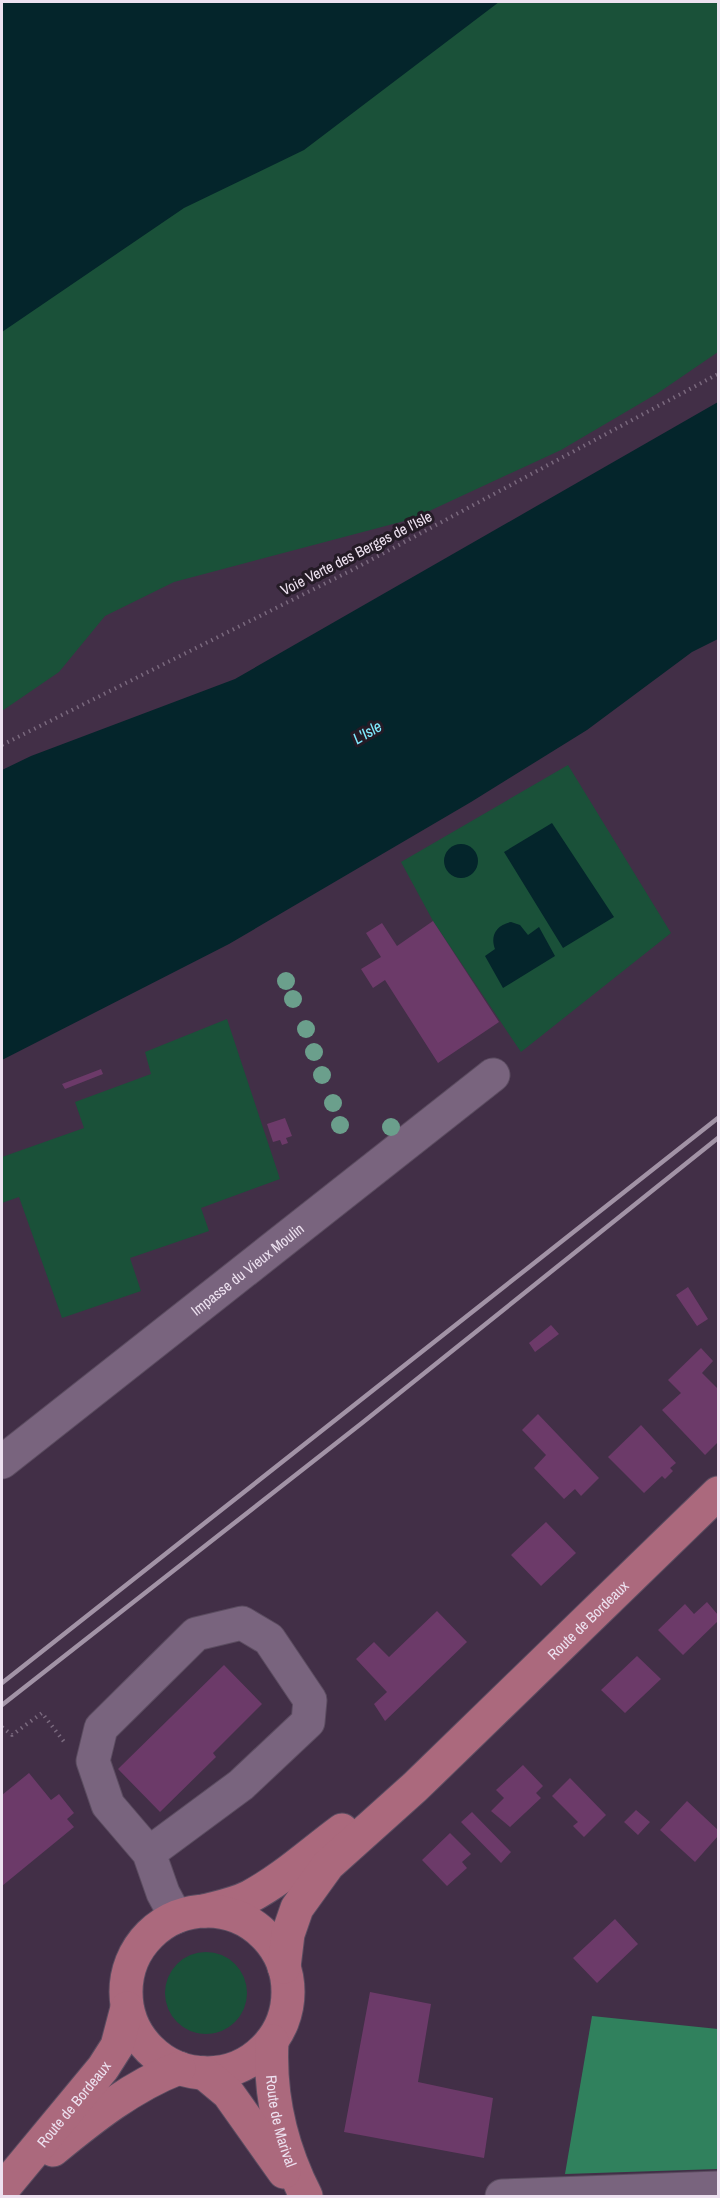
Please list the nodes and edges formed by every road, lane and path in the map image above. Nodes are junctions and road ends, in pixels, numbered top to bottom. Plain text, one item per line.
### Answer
1 (718, 374) edge
2 (2, 745) edge
3 (493, 1075) dead end
4 (2, 1462) edge
5 (718, 1493) edge
6 (457, 1746) junction
7 (149, 1853) junction
8 (189, 1914) junction
9 (284, 1967) junction
10 (127, 2008) junction
11 (272, 2041) junction
12 (192, 2071) junction
13 (718, 2188) edge
14 (2, 2192) edge
15 (304, 2196) edge
16 (502, 2196) edge

1 - 2 path, Voie Verte des Berges de l'Isle
3 - 4 lane, Impasse du Vieux Moulin
5 - 6 main road, Route de Bordeaux
6 - 8 main road, Route de Bordeaux
6 - 9 main road, Route de Bordeaux
7 - 7 lane
7 - 8 lane
8 - 9 main road
8 - 10 main road
9 - 11 main road
10 - 12 main road
10 - 14 main road, Route de Bordeaux
11 - 12 main road
11 - 15 main road, Route de Marival
12 - 14 main road, Route de Bordeaux
12 - 15 main road, Route de Marival
13 - 16 lane

